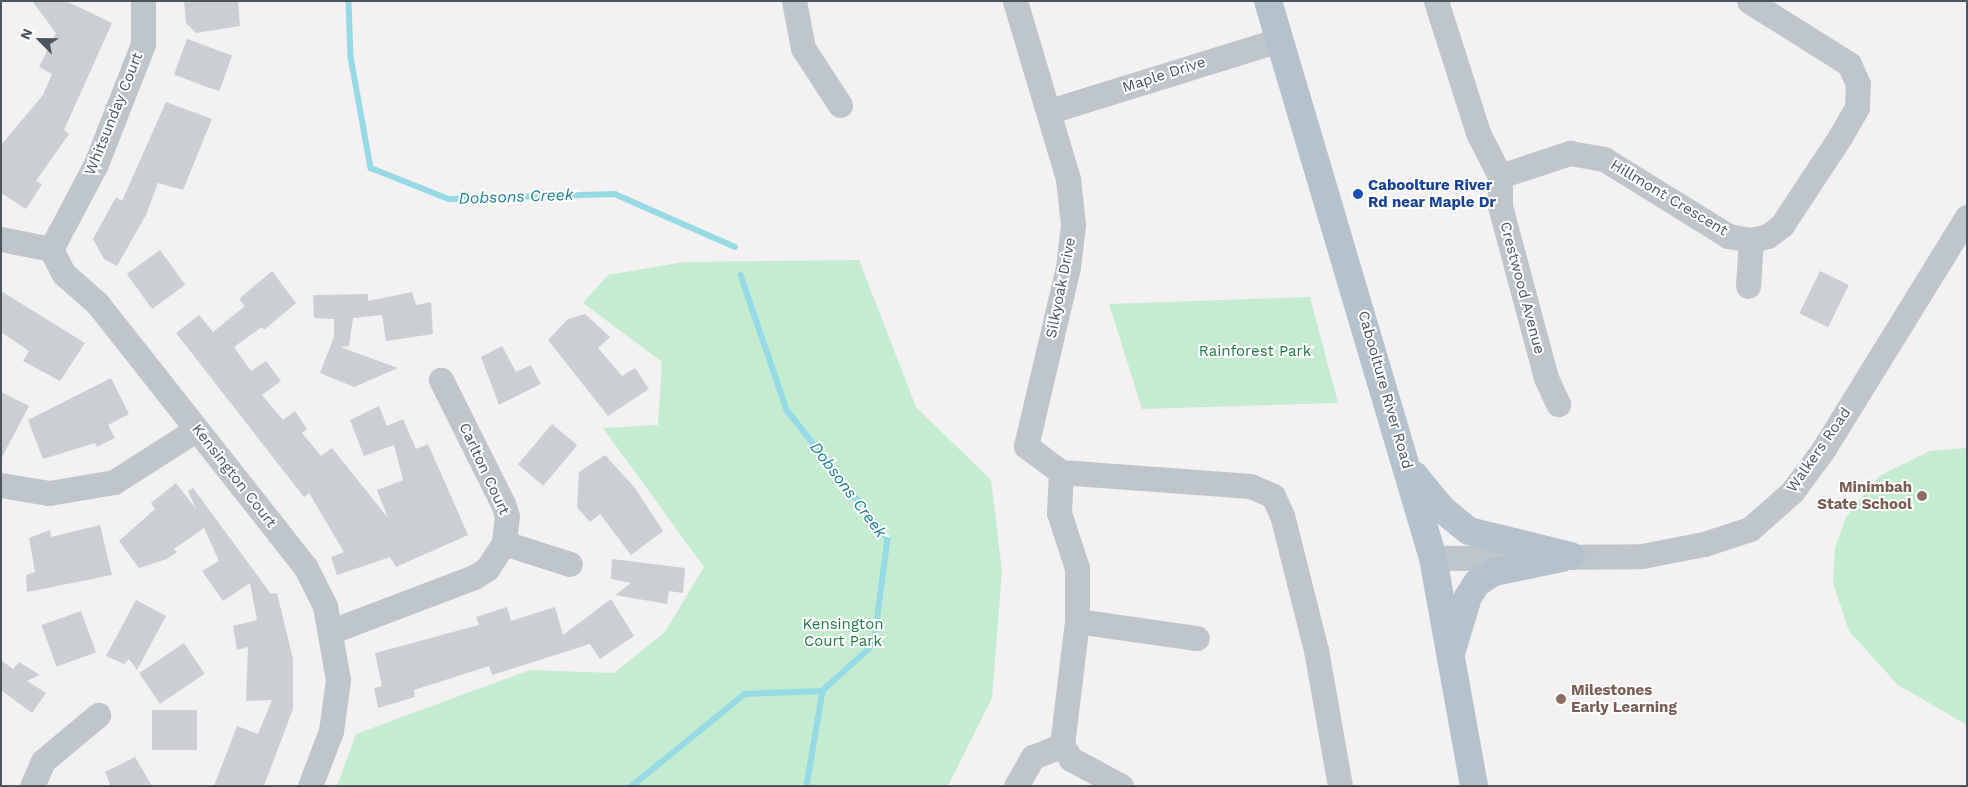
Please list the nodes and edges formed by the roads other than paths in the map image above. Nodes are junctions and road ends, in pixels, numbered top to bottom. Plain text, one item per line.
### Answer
1 (143, 1) edge
2 (794, 1) edge
3 (1015, 1) edge
4 (1268, 1) edge
5 (1436, 1) edge
6 (1749, 1) edge
7 (1279, 40) junction
8 (840, 105) dead end
9 (1050, 111) junction
10 (1500, 176) junction
11 (1967, 217) edge
12 (1, 239) edge
13 (1752, 240) junction
14 (51, 249) junction
15 (1748, 286) dead end
16 (441, 380) dead end
17 (1558, 404) dead end
18 (197, 429) junction
19 (1408, 467) junction
20 (1061, 472) junction
21 (1, 485) edge
22 (504, 544) junction
23 (1571, 556) junction
24 (1432, 558) junction
25 (570, 564) dead end
26 (1077, 621) junction
27 (332, 631) junction
28 (1197, 638) dead end
29 (1450, 657) junction
30 (98, 715) dead end
31 (1062, 745) junction
32 (32, 786) edge
33 (310, 786) edge
34 (1016, 786) edge
35 (1121, 786) edge
36 (1340, 786) edge
37 (1474, 786) edge

1 - 14 street, Whitsunday Court
2 - 8 street
3 - 9 street, Silkyoak Drive
4 - 7 main road, Caboolture River Road
5 - 10 street, Crestwood Avenue
6 - 13 street
7 - 9 street, Maple Drive
7 - 19 main road, Caboolture River Road
9 - 20 street, Silkyoak Drive
10 - 13 street, Hillmont Crescent
10 - 17 street, Crestwood Avenue
11 - 23 street, Walkers Road
12 - 14 street
13 - 15 street
14 - 18 street, Kensington Court
16 - 22 street, Carlton Court
18 - 21 street
18 - 27 street, Kensington Court
19 - 23 main road
19 - 24 main road, Caboolture River Road
20 - 26 street
20 - 36 street
22 - 25 street
22 - 27 street, Carlton Court
23 - 24 street, Walkers Road
23 - 29 main road
24 - 29 main road, Caboolture River Road
26 - 28 street
26 - 31 street
27 - 33 street, Kensington Court
29 - 37 main road, Caboolture River Road
30 - 32 street
31 - 34 street
31 - 35 street

